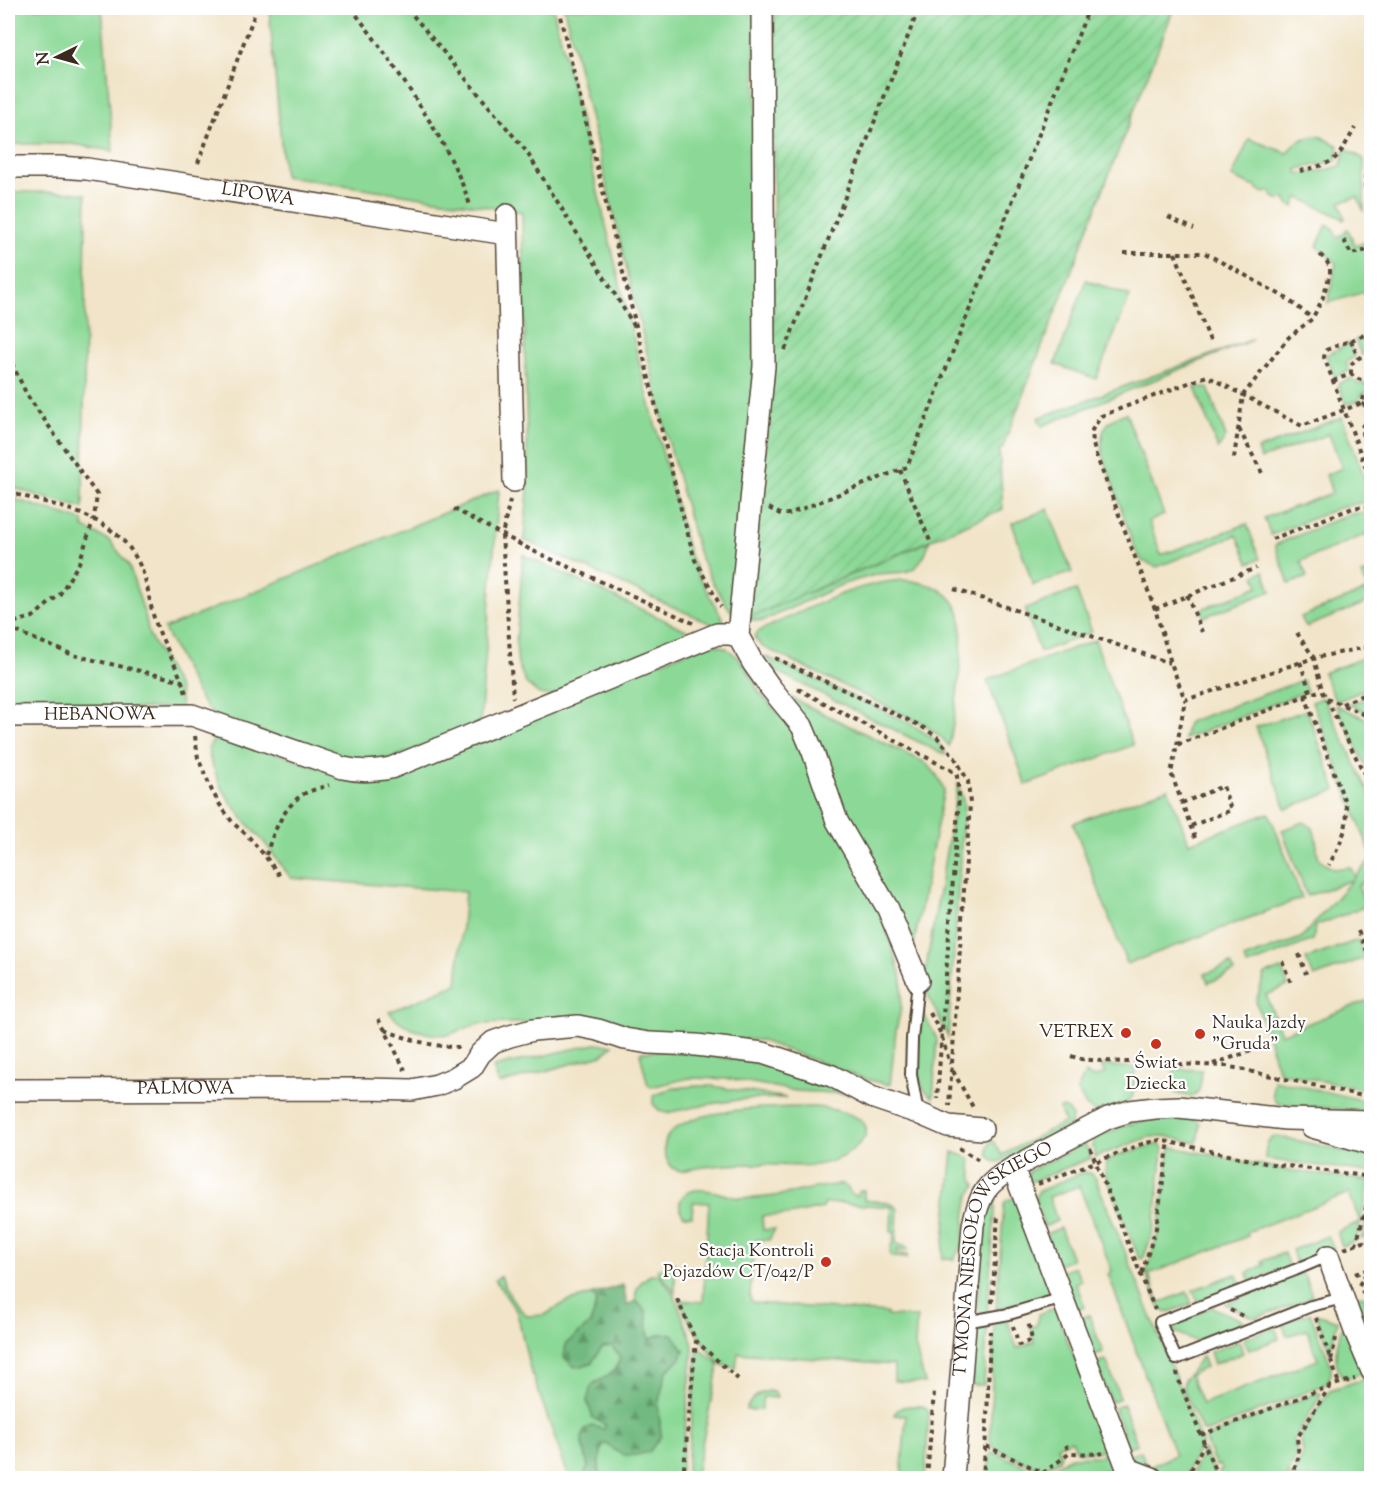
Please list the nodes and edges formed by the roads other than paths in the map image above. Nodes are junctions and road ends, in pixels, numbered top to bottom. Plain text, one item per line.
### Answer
1 (762, 8) edge
2 (8, 167) edge
3 (514, 482) road end
4 (738, 636) junction
5 (8, 716) edge
6 (918, 981) joint
7 (8, 1090) edge
8 (918, 1113) junction
9 (1286, 1119) junction
10 (1371, 1121) edge
11 (982, 1129) road end
12 (1371, 1144) edge
13 (1013, 1167) junction
14 (1328, 1256) joint
15 (1063, 1298) junction
16 (1343, 1298) junction
17 (965, 1322) junction
18 (1366, 1374) edge
19 (953, 1479) edge
20 (1152, 1479) edge

1 - 4 street
2 - 3 street, LIPOWA
4 - 5 street, HEBANOWA
4 - 6 street
6 - 8 lane
7 - 8 street, PALMOWA
8 - 11 street
9 - 10 street, TYMONA NIESIOŁOWSKIEGO
9 - 12 street, TYMONA NIESIOŁOWSKIEGO
9 - 13 street, TYMONA NIESIOŁOWSKIEGO
13 - 15 street
13 - 17 street, TYMONA NIESIOŁOWSKIEGO
14 - 16 street
14 - 16 lane
15 - 17 lane
15 - 20 street
16 - 18 street
17 - 19 street, TYMONA NIESIOŁOWSKIEGO

